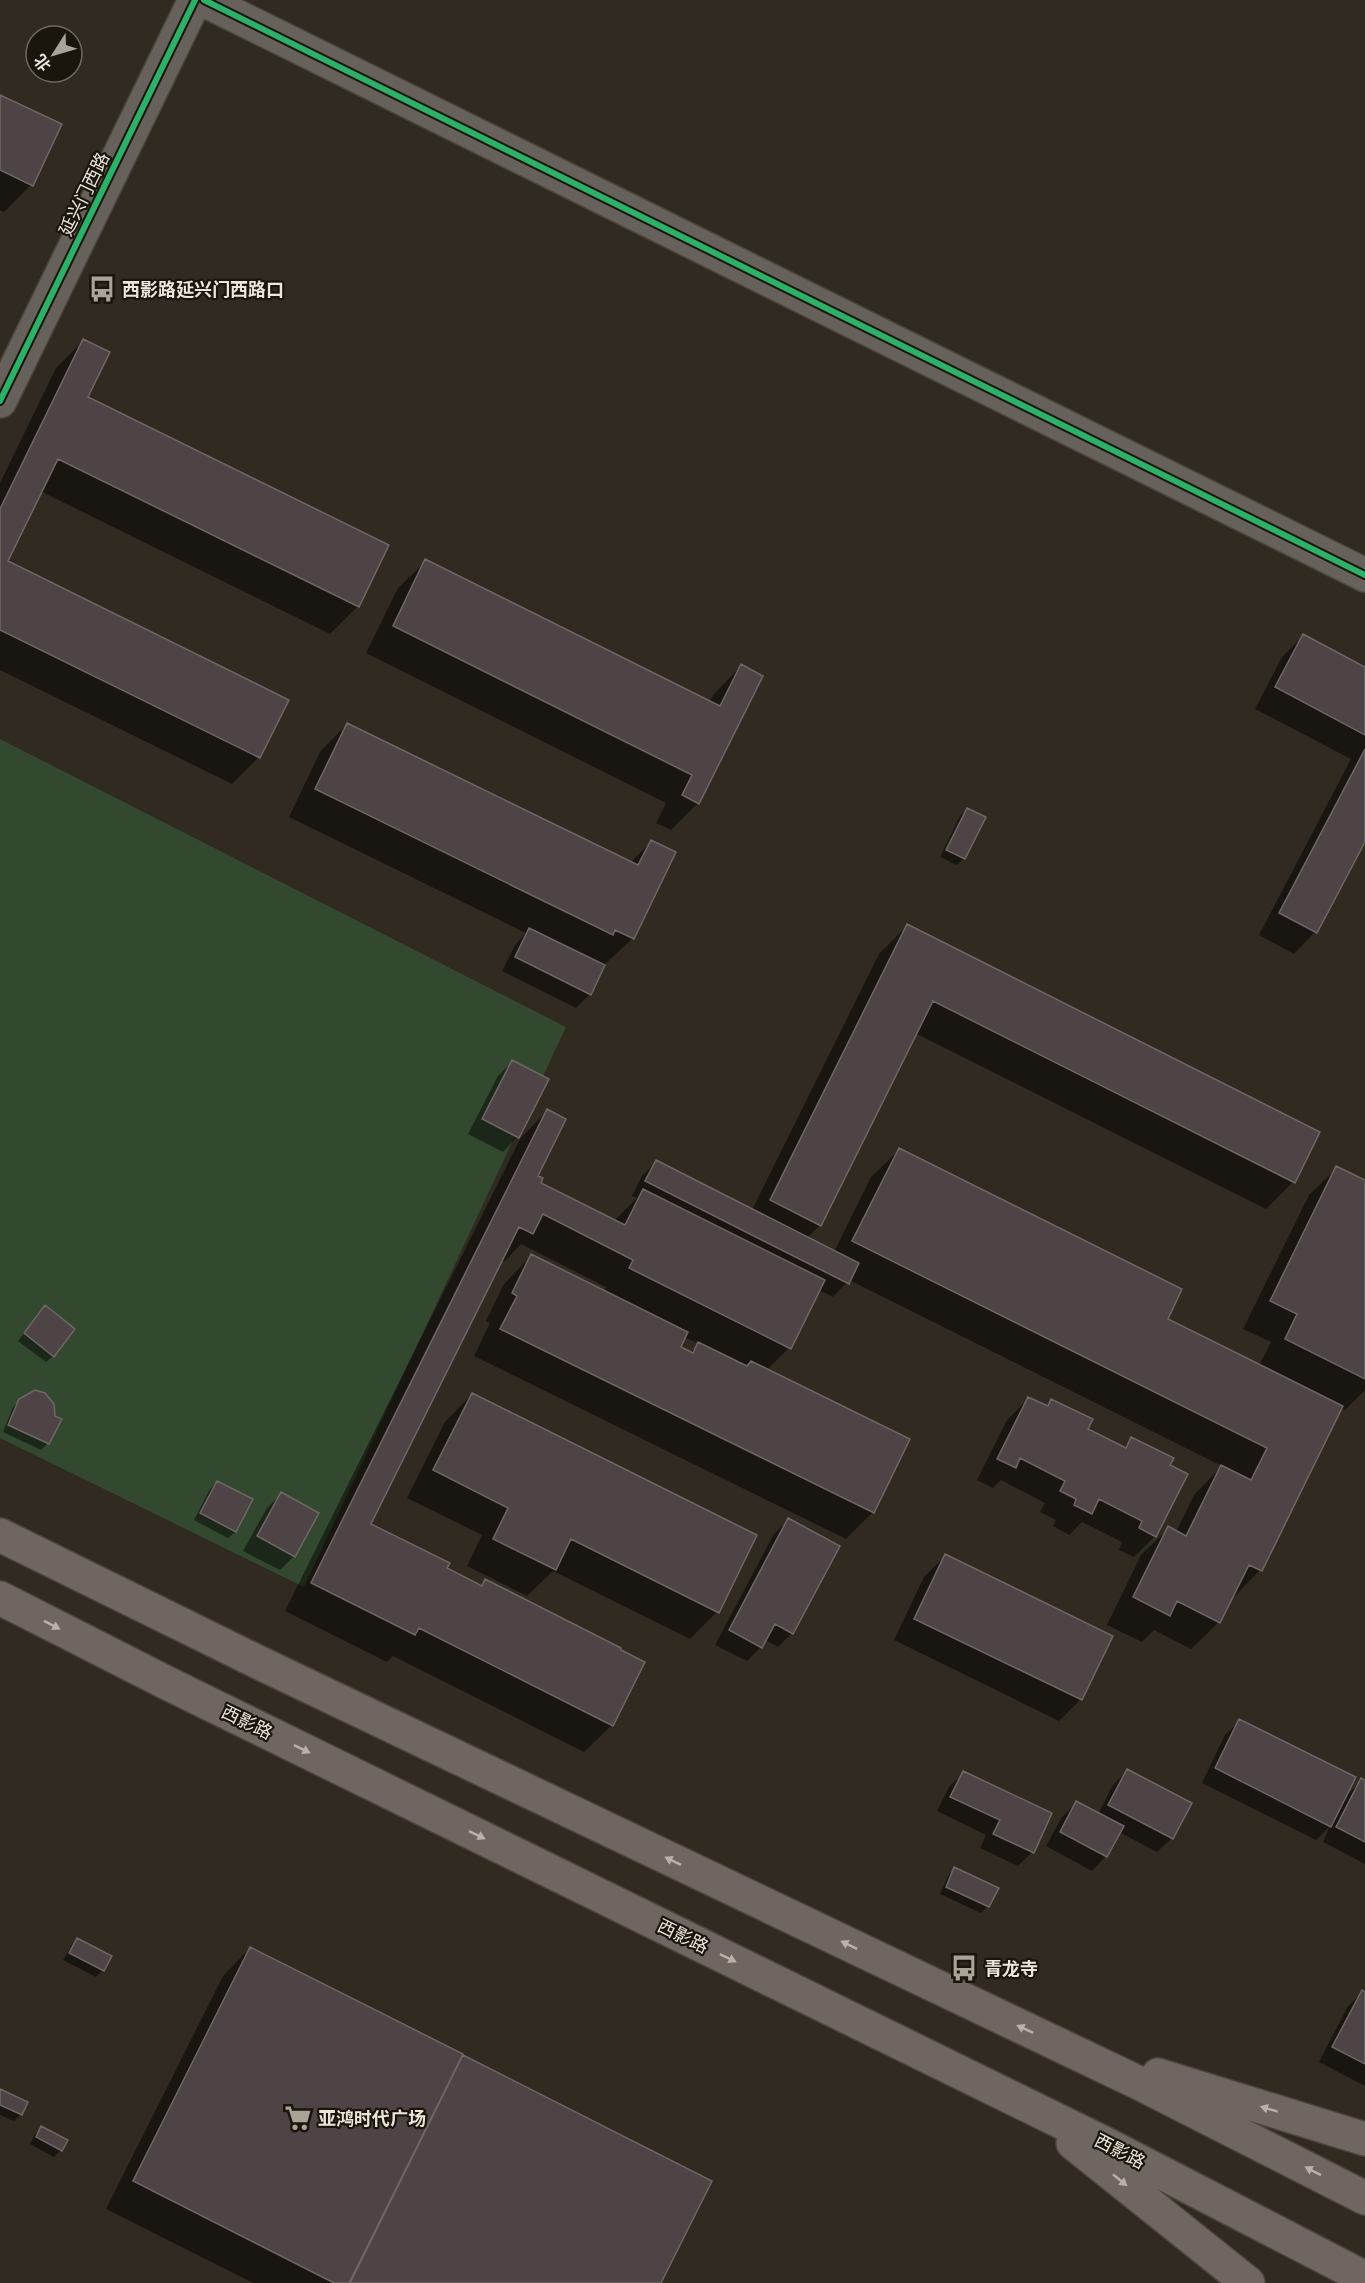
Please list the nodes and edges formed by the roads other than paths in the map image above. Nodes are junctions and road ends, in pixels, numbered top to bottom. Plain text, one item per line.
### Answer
1 (195, 0) edge
2 (204, 0) edge
3 (0, 400) edge
4 (1365, 575) edge
5 (0, 1535) edge
6 (0, 1598) edge
7 (1057, 2044) junction
8 (1025, 2104) junction
9 (1365, 2139) edge
10 (1365, 2198) edge
11 (1365, 2278) edge
12 (1248, 2283) edge

1 - 3 street, 延兴门西路
2 - 4 street
7 -> 5 main road
6 -> 8 main road, 西影路
9 -> 7 main road
10 -> 7 main road
8 - 11 main road, 西影路
8 -> 12 main road

